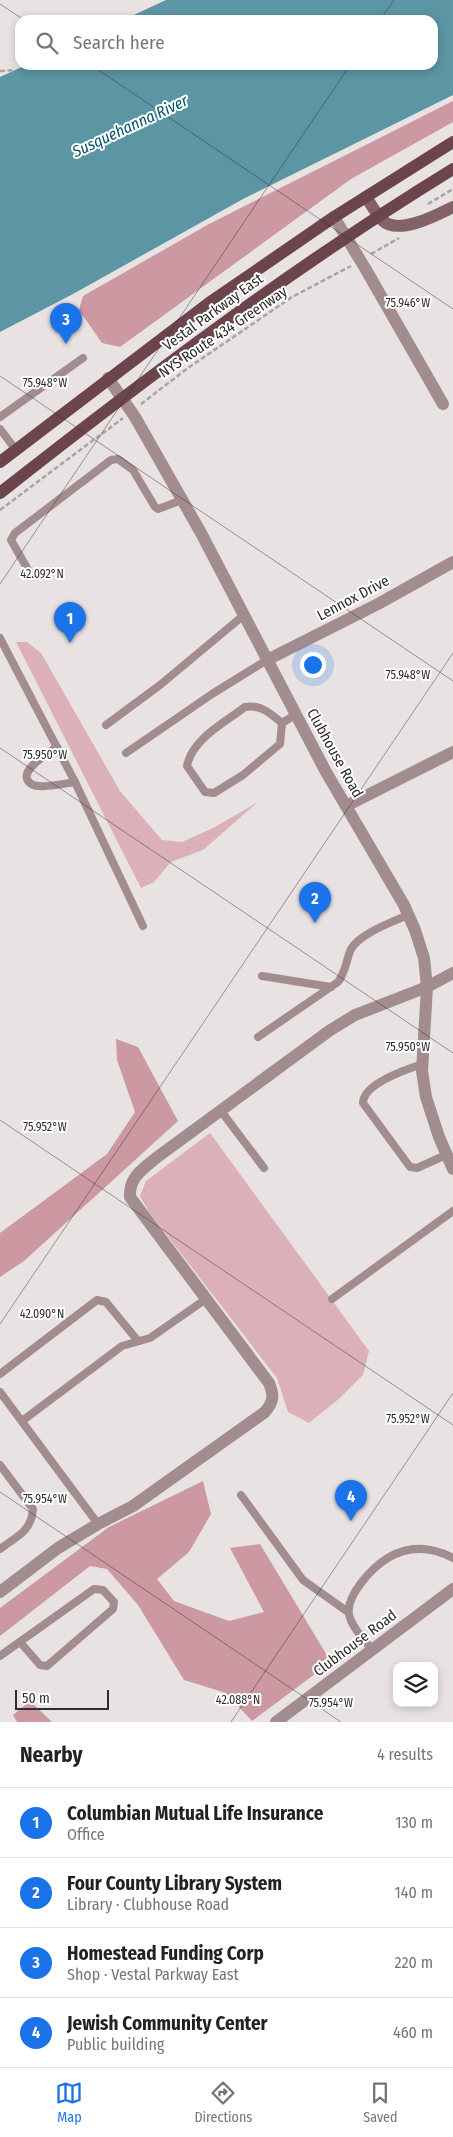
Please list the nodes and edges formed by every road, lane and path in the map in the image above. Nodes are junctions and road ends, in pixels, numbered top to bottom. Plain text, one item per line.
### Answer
1 (15, 70) dead end
2 (0, 71) edge
3 (453, 142) edge
4 (453, 169) edge
5 (453, 190) edge
6 (366, 197) junction
7 (453, 207) edge
8 (421, 208) dead end
9 (379, 216) junction
10 (334, 217) junction
11 (406, 235) dead end
12 (346, 237) junction
13 (360, 260) junction
14 (82, 358) dead end
15 (108, 378) junction
16 (123, 397) junction
17 (442, 404) dead end
18 (131, 411) junction
19 (0, 417) edge
20 (0, 430) edge
21 (16, 450) junction
22 (0, 462) edge
23 (0, 492) edge
24 (182, 500) junction
25 (0, 510) edge
26 (453, 562) edge
27 (31, 575) dead end
28 (244, 615) junction
29 (0, 638) edge
30 (268, 660) junction
31 (295, 716) junction
32 (282, 723) junction
33 (106, 725) dead end
34 (57, 747) junction
35 (453, 752) edge
36 (126, 753) dead end
37 (75, 782) junction
38 (346, 806) junction
39 (408, 914) junction
40 (143, 926) dead end
41 (453, 973) edge
42 (262, 976) dead end
43 (331, 987) junction
44 (427, 987) junction
45 (258, 1037) dead end
46 (423, 1064) junction
47 (221, 1111) junction
48 (446, 1155) junction
49 (264, 1168) dead end
50 (453, 1169) edge
51 (453, 1211) edge
52 (206, 1299) junction
53 (332, 1299) dead end
54 (138, 1340) junction
55 (0, 1374) edge
56 (0, 1392) edge
57 (22, 1421) junction
58 (0, 1465) edge
59 (241, 1495) dead end
60 (98, 1524) junction
61 (0, 1549) edge
62 (453, 1558) edge
63 (453, 1589) edge
64 (0, 1592) edge
65 (348, 1612) junction
66 (20, 1642) junction
67 (372, 1650) junction
68 (0, 1656) edge
69 (276, 1722) edge

1 - 2 path
3 - 6 main road, Vestal Parkway East
4 - 9 main road, Vestal Parkway East
5 - 8 path
6 - 9 street
6 - 10 main road, Vestal Parkway East
7 - 9 street
9 - 12 main road, Vestal Parkway East
10 - 12 street
10 - 15 main road, Vestal Parkway East
11 - 13 path, NYS Route 434 Greenway
12 - 13 street
12 - 16 main road, Vestal Parkway East
13 - 17 street
13 - 18 path, NYS Route 434 Greenway
14 - 19 lane
15 - 16 street, Clubhouse Road
15 - 21 main road, Vestal Parkway East
16 - 18 street, Clubhouse Road
16 - 23 main road, Vestal Parkway East
18 - 24 street, Clubhouse Road
18 - 25 path, NYS Route 434 Greenway
20 - 21 lane
21 - 22 main road, Vestal Parkway East
24 - 27 lane
24 - 28 street, Clubhouse Road
26 - 30 street, Lennox Drive
28 - 30 street, Clubhouse Road
28 - 33 lane
29 - 34 lane
30 - 31 street, Clubhouse Road
30 - 36 lane
31 - 32 lane
31 - 38 street, Clubhouse Road
32 - 32 lane
34 - 37 lane
34 - 37 lane
35 - 38 street
37 - 40 lane
38 - 39 street, Clubhouse Road
39 - 43 lane
39 - 44 street, Clubhouse Road
41 - 44 street
42 - 43 lane
43 - 45 lane
44 - 46 street, Clubhouse Road
44 - 47 street
46 - 48 street, Clubhouse Road
46 - 48 lane
47 - 49 lane
47 - 52 street
48 - 50 street, Clubhouse Road
51 - 53 lane
52 - 54 lane
52 - 60 street
54 - 55 lane
54 - 57 lane
56 - 57 lane
57 - 60 lane
58 - 61 lane
59 - 65 lane
60 - 64 street
62 - 65 lane
63 - 67 street, Clubhouse Road
65 - 67 lane
66 - 66 lane
66 - 68 lane
67 - 69 street, Clubhouse Road

